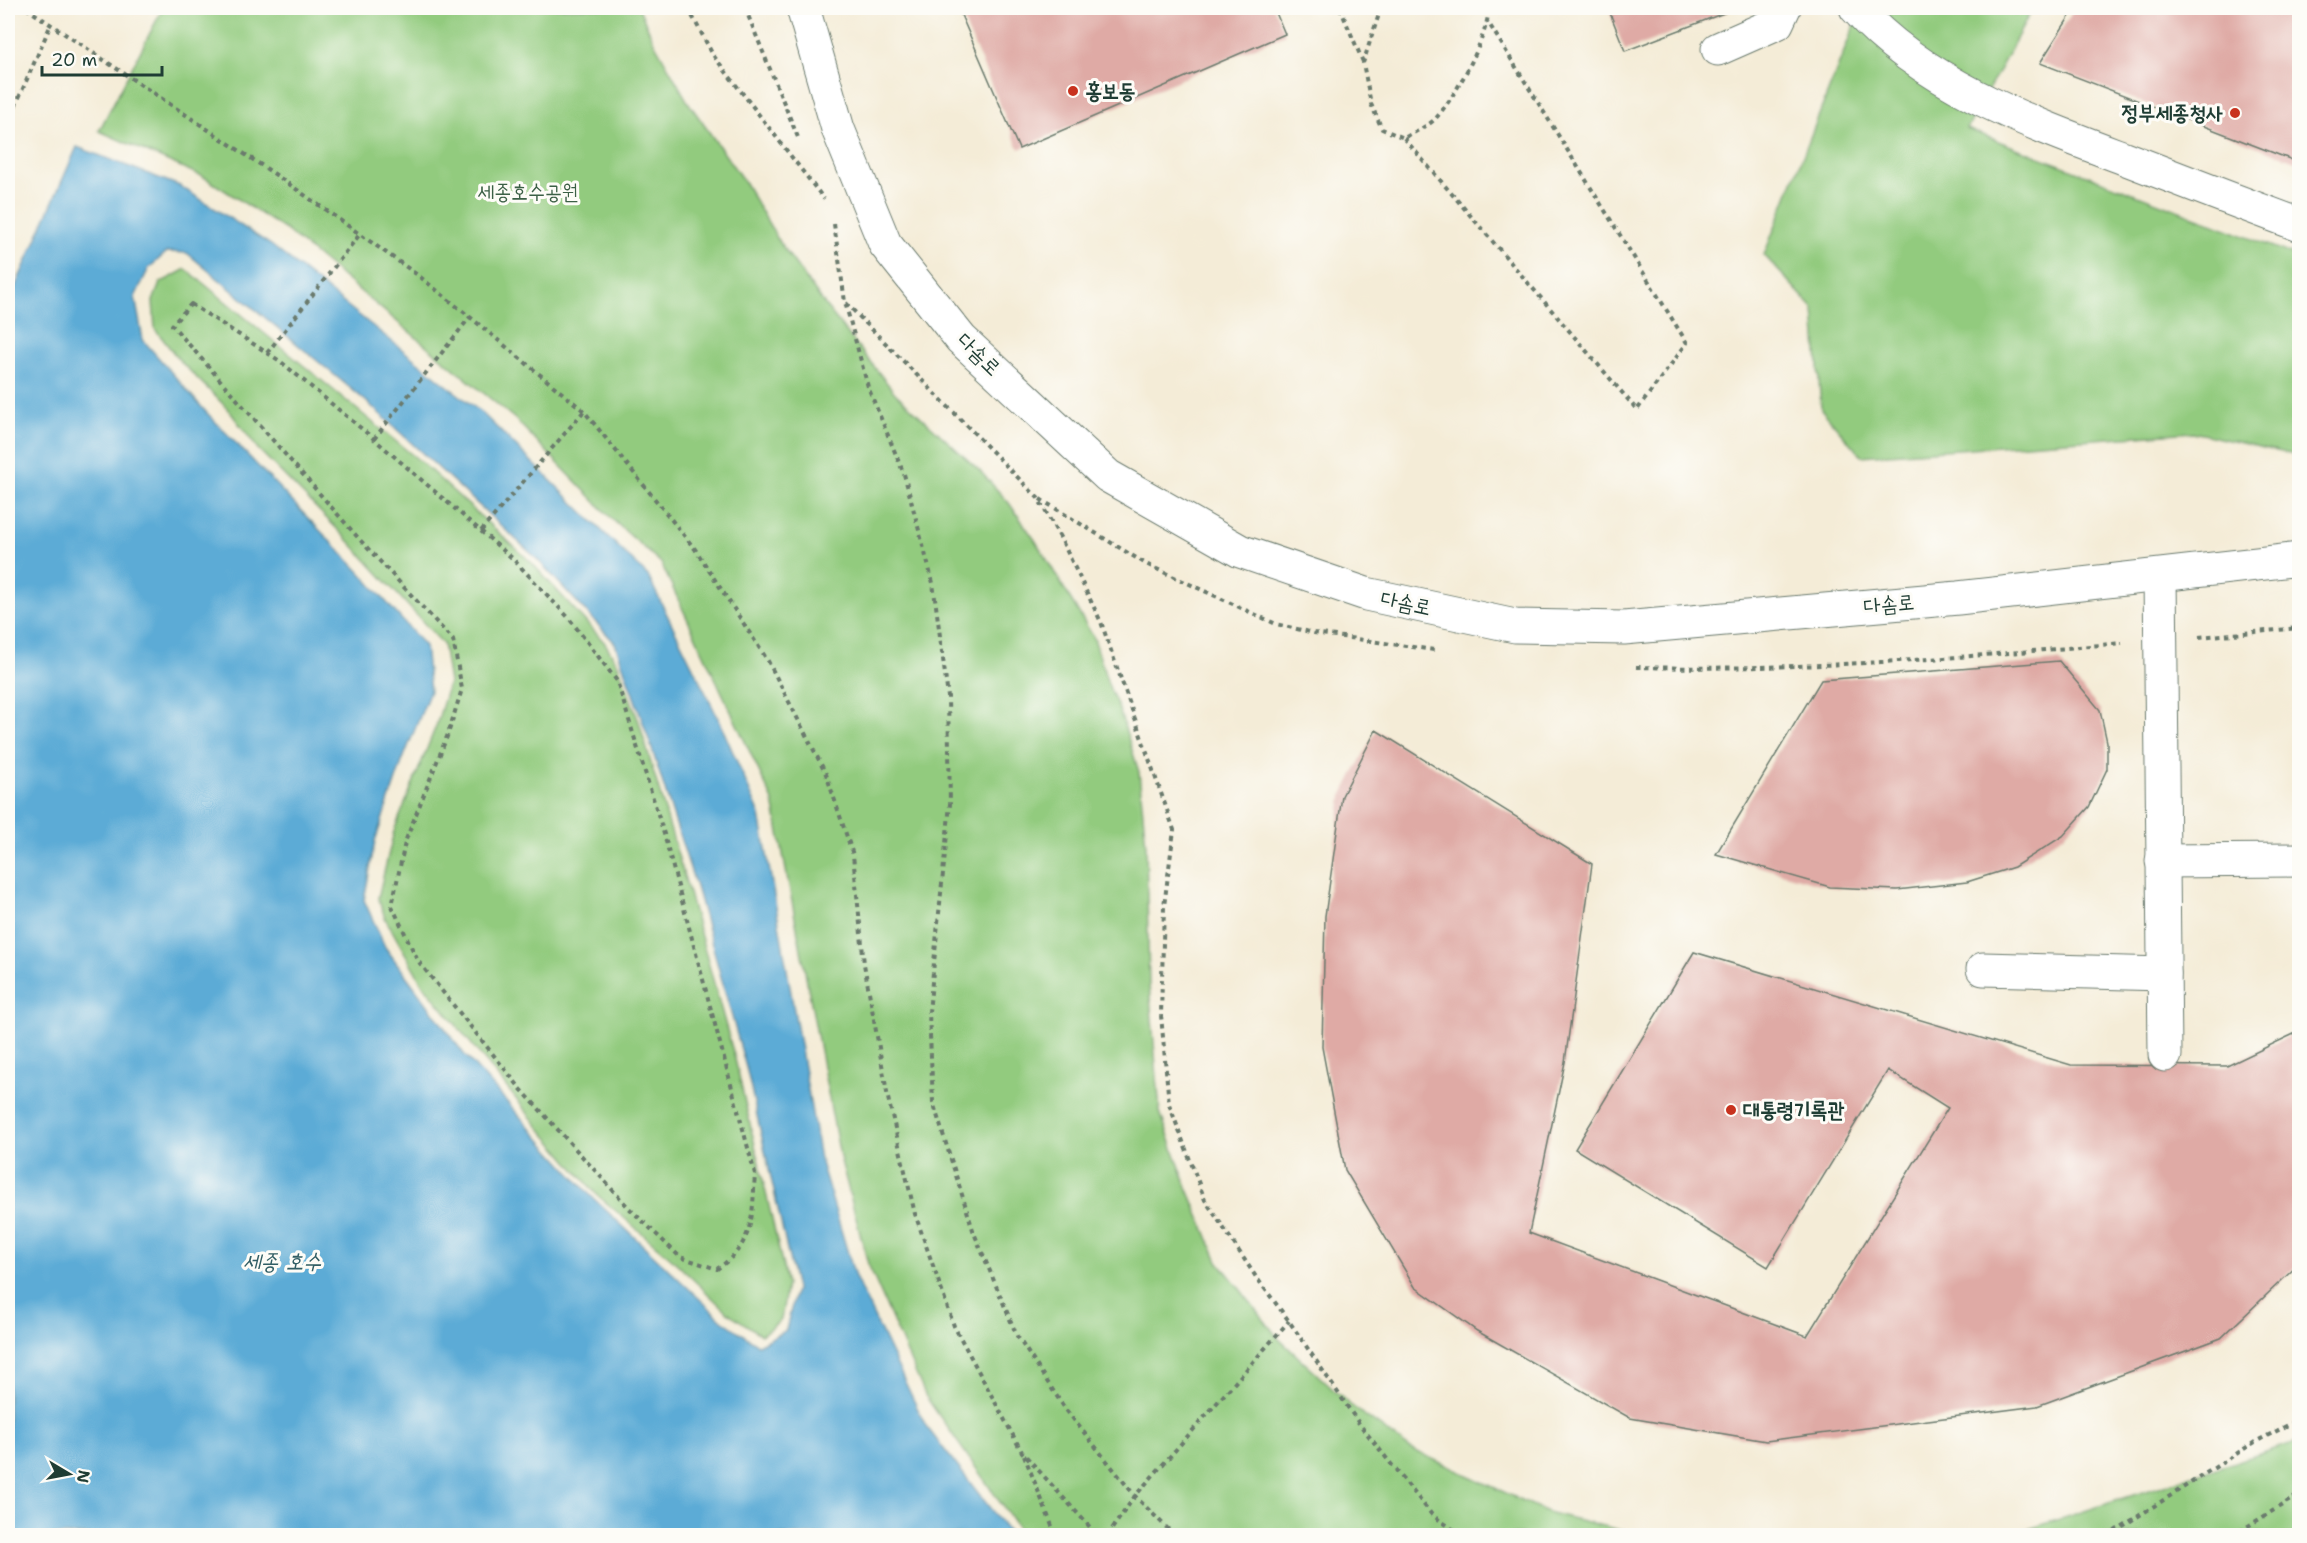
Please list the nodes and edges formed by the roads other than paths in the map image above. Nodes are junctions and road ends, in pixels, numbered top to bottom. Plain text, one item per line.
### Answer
1 (803, 8) edge
2 (1784, 8) edge
3 (1856, 8) edge
4 (1718, 48) dead end
5 (2300, 225) edge
6 (2300, 559) edge
7 (2160, 576) junction
8 (2300, 860) edge
9 (2162, 861) junction
10 (1983, 969) dead end
11 (2164, 974) junction
12 (2165, 1054) dead end

1 - 7 street, 다솜로
2 - 4 street
3 - 5 street
6 - 7 street, 다솜로
7 - 9 street
8 - 9 street
9 - 11 street
10 - 11 street
11 - 12 street

